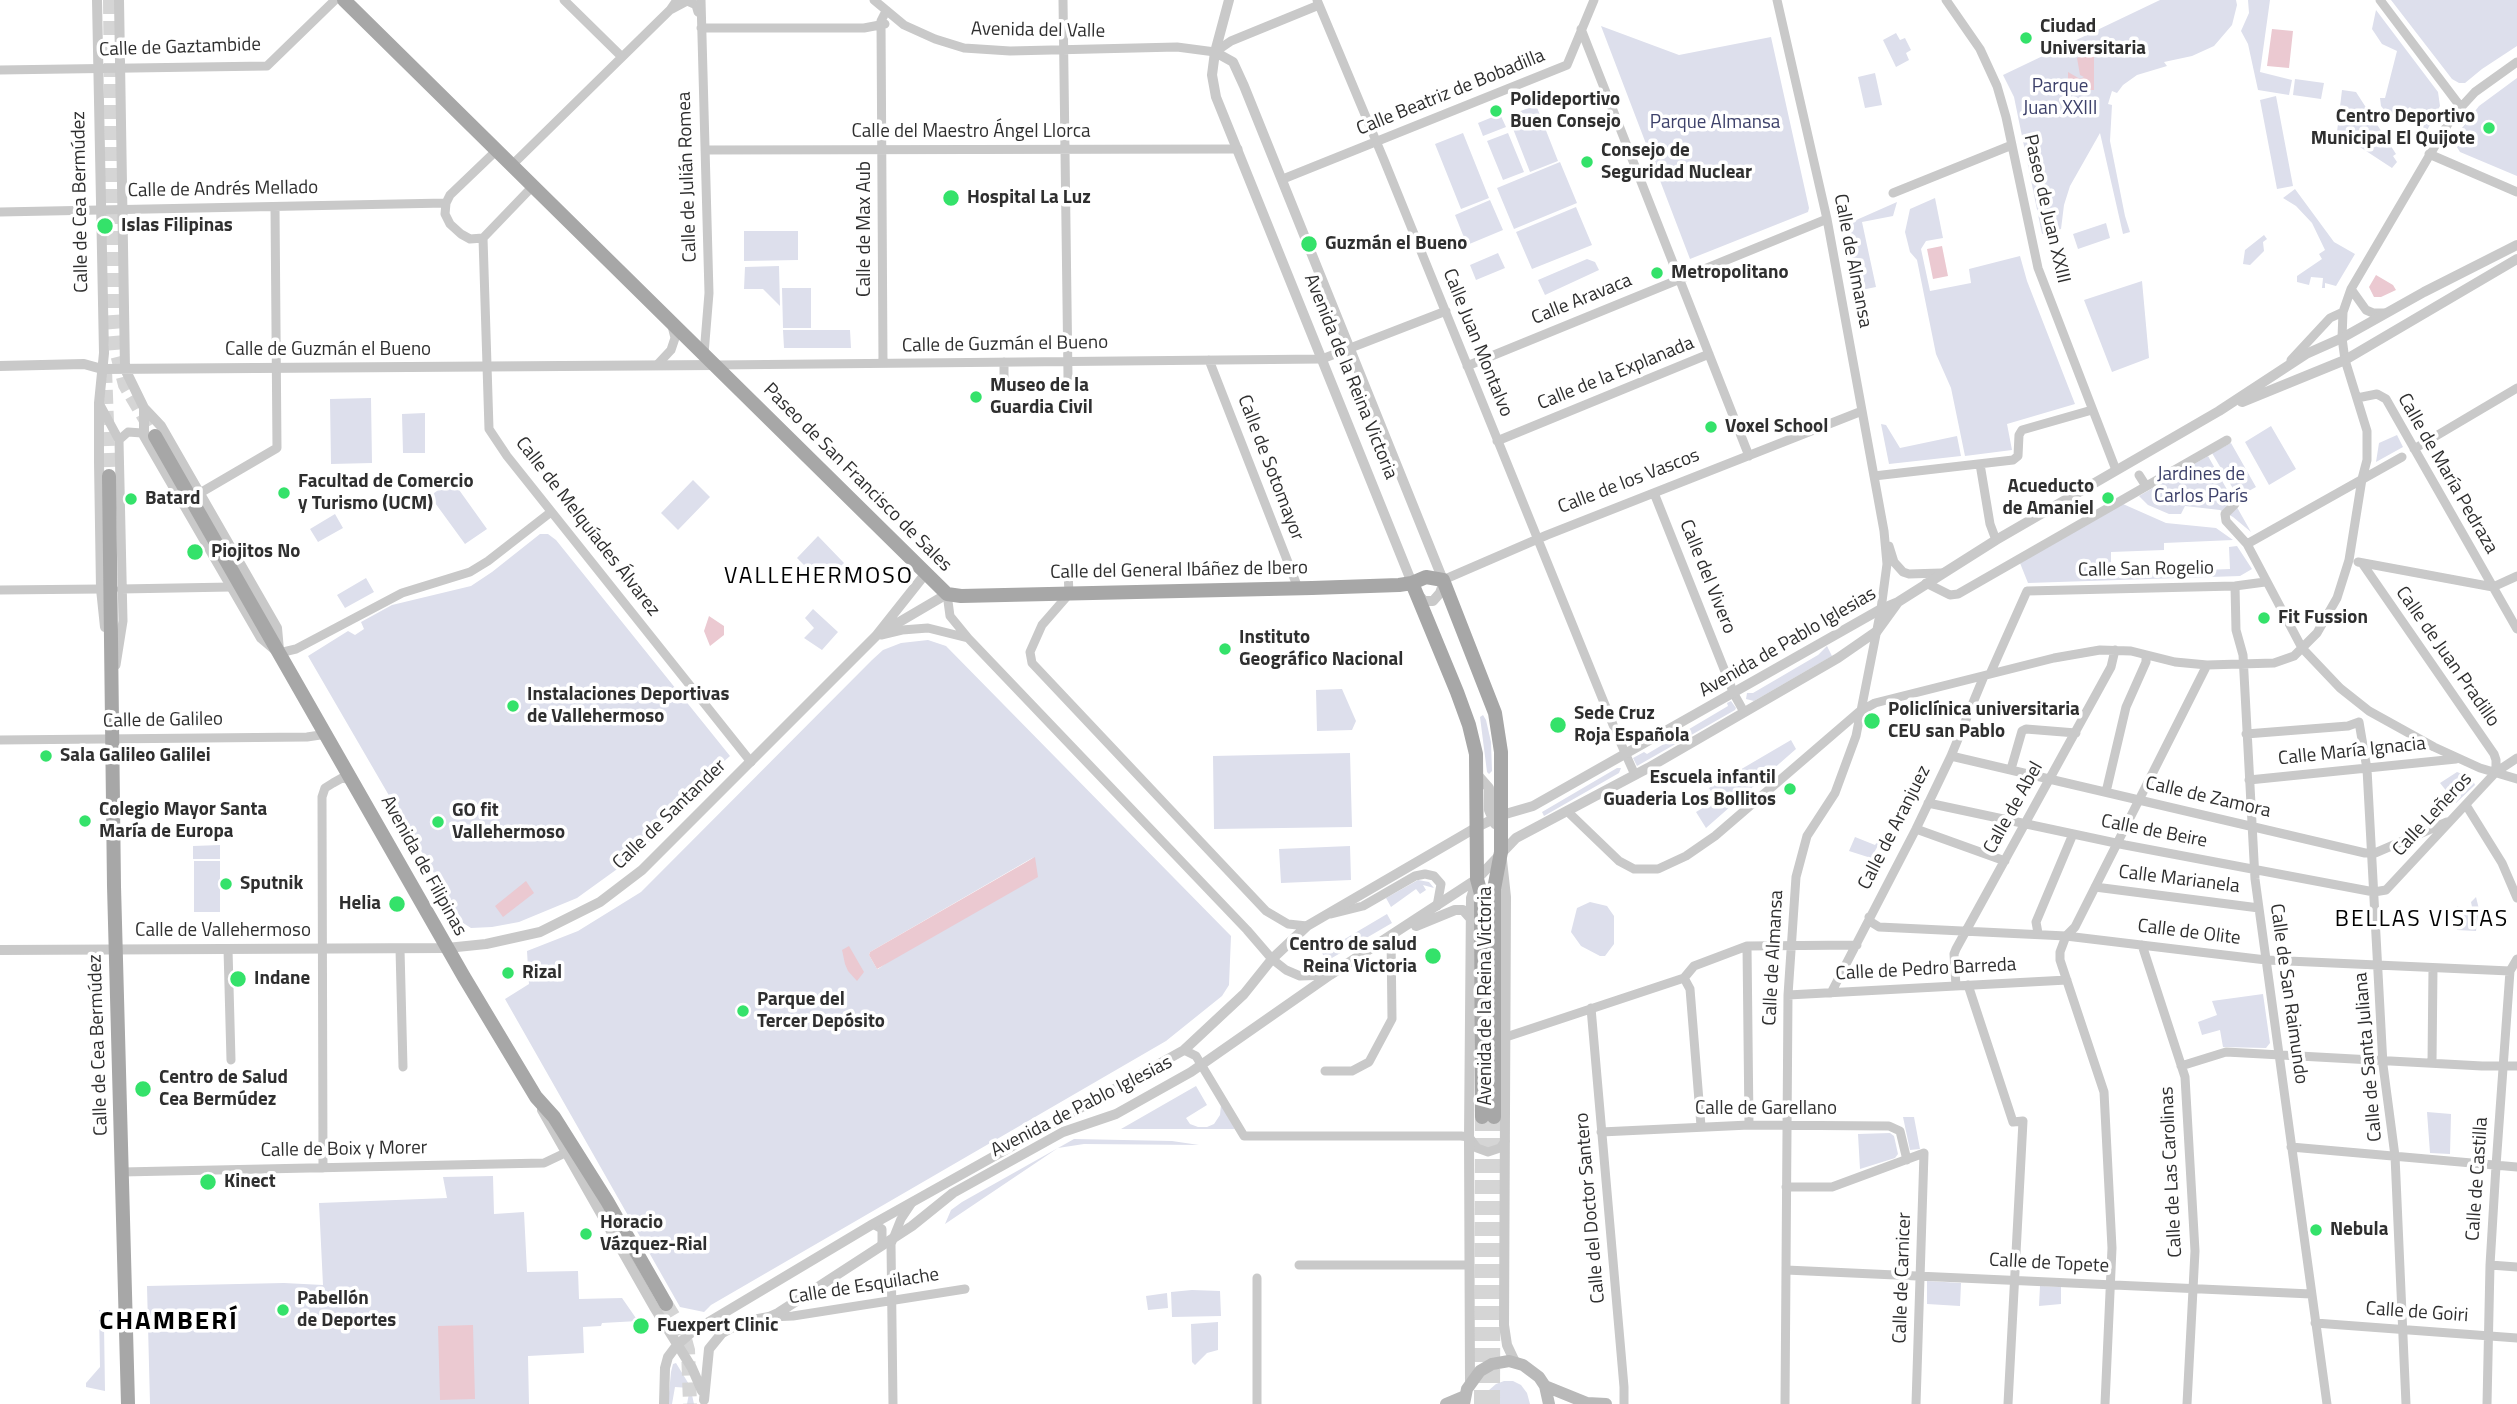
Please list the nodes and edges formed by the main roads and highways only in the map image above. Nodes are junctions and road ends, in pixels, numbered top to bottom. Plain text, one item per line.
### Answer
1 (344, 0) edge
2 (149, 435) tunnel mouth
3 (109, 476) tunnel mouth
4 (1444, 581) joint
5 (1413, 587) junction
6 (947, 594) joint
7 (666, 1304) tunnel mouth
8 (1545, 1386) junction
9 (1465, 1400) edge
10 (128, 1404) edge
11 (1446, 1404) edge
12 (1549, 1404) edge
13 (1586, 1404) edge
14 (1606, 1404) edge

1 - 6 main road, Paseo de San Francisco de Sales
2 - 7 main road, Avenida de Filipinas
3 - 10 main road, Calle de Cea Bermúdez
4 - 5 main road, Calle de los Vascos
4 - 5 main road, Avenida de la Reina Victoria
5 - 6 main road, Calle del General Ibáñez de Ibero
8 - 9 main road
8 - 12 main road
8 - 13 main road
9 - 11 main road
13 - 14 main road

